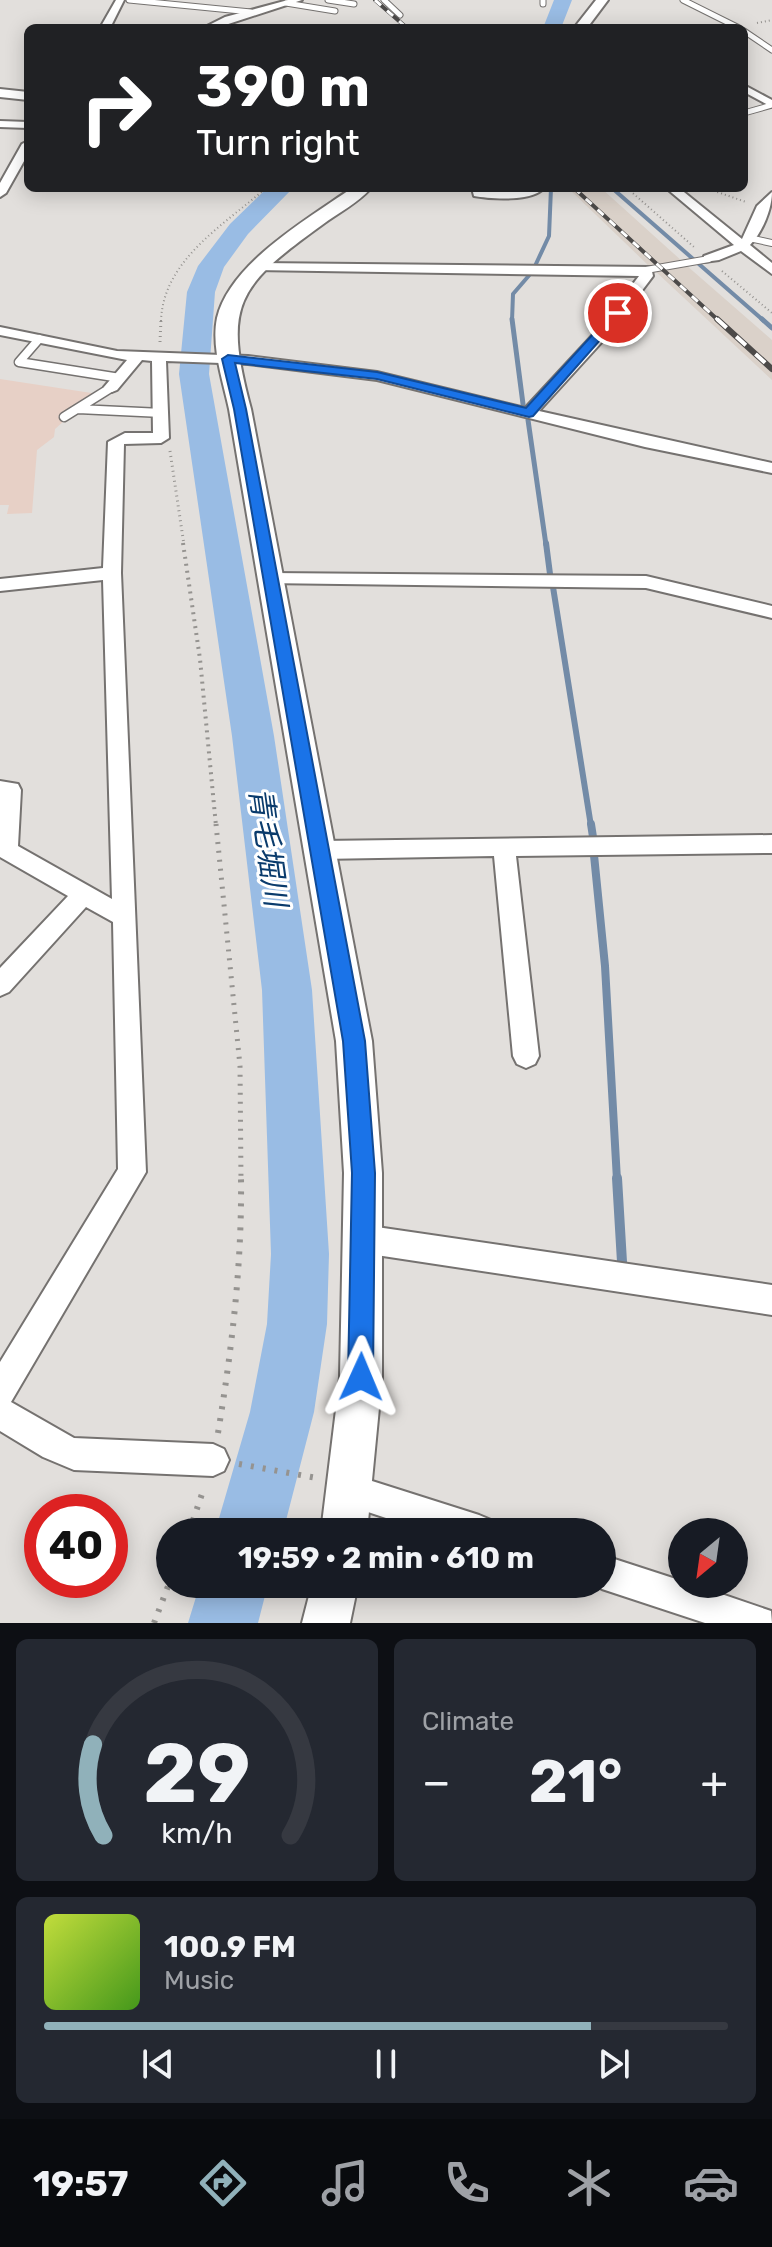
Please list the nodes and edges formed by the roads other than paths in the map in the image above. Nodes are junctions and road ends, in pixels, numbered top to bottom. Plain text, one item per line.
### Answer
1 (120, 0) edge
2 (129, 0) edge
3 (298, 0) edge
4 (328, 0) edge
5 (384, 0) edge
6 (602, 0) edge
7 (683, 0) edge
8 (286, 3) junction
9 (354, 4) dead end
10 (335, 11) dead end
11 (251, 12) junction
12 (400, 15) dead end
13 (107, 24) edge
14 (219, 24) edge
15 (586, 24) edge
16 (730, 24) edge
17 (748, 34) edge
18 (772, 50) edge
19 (748, 90) edge
20 (0, 93) edge
21 (24, 96) edge
22 (772, 105) edge
23 (748, 112) edge
24 (0, 124) edge
25 (24, 125) edge
26 (24, 152) edge
27 (0, 161) edge
28 (19, 161) junction
29 (358, 192) edge
30 (478, 192) edge
31 (534, 192) edge
32 (677, 192) edge
33 (0, 193) edge
34 (772, 196) edge
35 (745, 242) junction
36 (772, 243) edge
37 (708, 259) joint
38 (259, 267) junction
39 (646, 270) junction
40 (772, 270) edge
41 (0, 331) edge
42 (39, 339) junction
43 (156, 358) junction
44 (221, 358) junction
45 (116, 382) junction
46 (78, 409) junction
47 (162, 413) junction
48 (529, 413) junction
49 (64, 417) dead end
50 (772, 468) edge
51 (112, 573) junction
52 (270, 579) junction
53 (0, 585) edge
54 (772, 612) edge
55 (0, 789) edge
56 (772, 844) edge
57 (504, 847) junction
58 (321, 850) junction
59 (84, 894) junction
60 (125, 918) junction
61 (0, 985) edge
62 (526, 1056) dead end
63 (363, 1239) junction
64 (772, 1300) edge
65 (0, 1391) edge
66 (0, 1413) edge
67 (218, 1460) road end
68 (341, 1486) junction
69 (343, 1518) edge
70 (437, 1518) edge
71 (616, 1577) edge
72 (332, 1598) edge
73 (326, 1623) edge
74 (759, 1623) edge

1 - 13 street
2 - 11 lane
3 - 8 street
4 - 9 lane
5 - 12 lane
6 - 15 street
7 - 16 lane
8 - 10 lane
8 - 11 street
11 - 14 street
17 - 18 lane
19 - 22 street
20 - 21 street
22 - 23 lane
24 - 25 street
26 - 28 street
27 - 28 street
28 - 33 street
29 - 38 street
30 - 31 street
32 - 35 street
34 - 35 street
35 - 36 lane
35 - 37 street
35 - 40 street
37 - 39 lane
38 - 39 street
38 - 44 street
39 - 48 street
41 - 42 street
42 - 43 street
42 - 45 lane
43 - 44 street
43 - 45 street
43 - 47 street
44 - 48 street
44 - 52 street
45 - 46 lane
46 - 47 lane
46 - 49 lane
47 - 51 street
48 - 50 street
51 - 53 street
51 - 60 street
52 - 54 street
52 - 58 street
55 - 59 street
56 - 57 street
57 - 58 street
57 - 62 street
58 - 63 street
59 - 60 street
59 - 61 street
60 - 65 street
63 - 64 street
63 - 68 street
66 - 67 street
68 - 69 street
68 - 70 street
71 - 74 street
72 - 73 street

